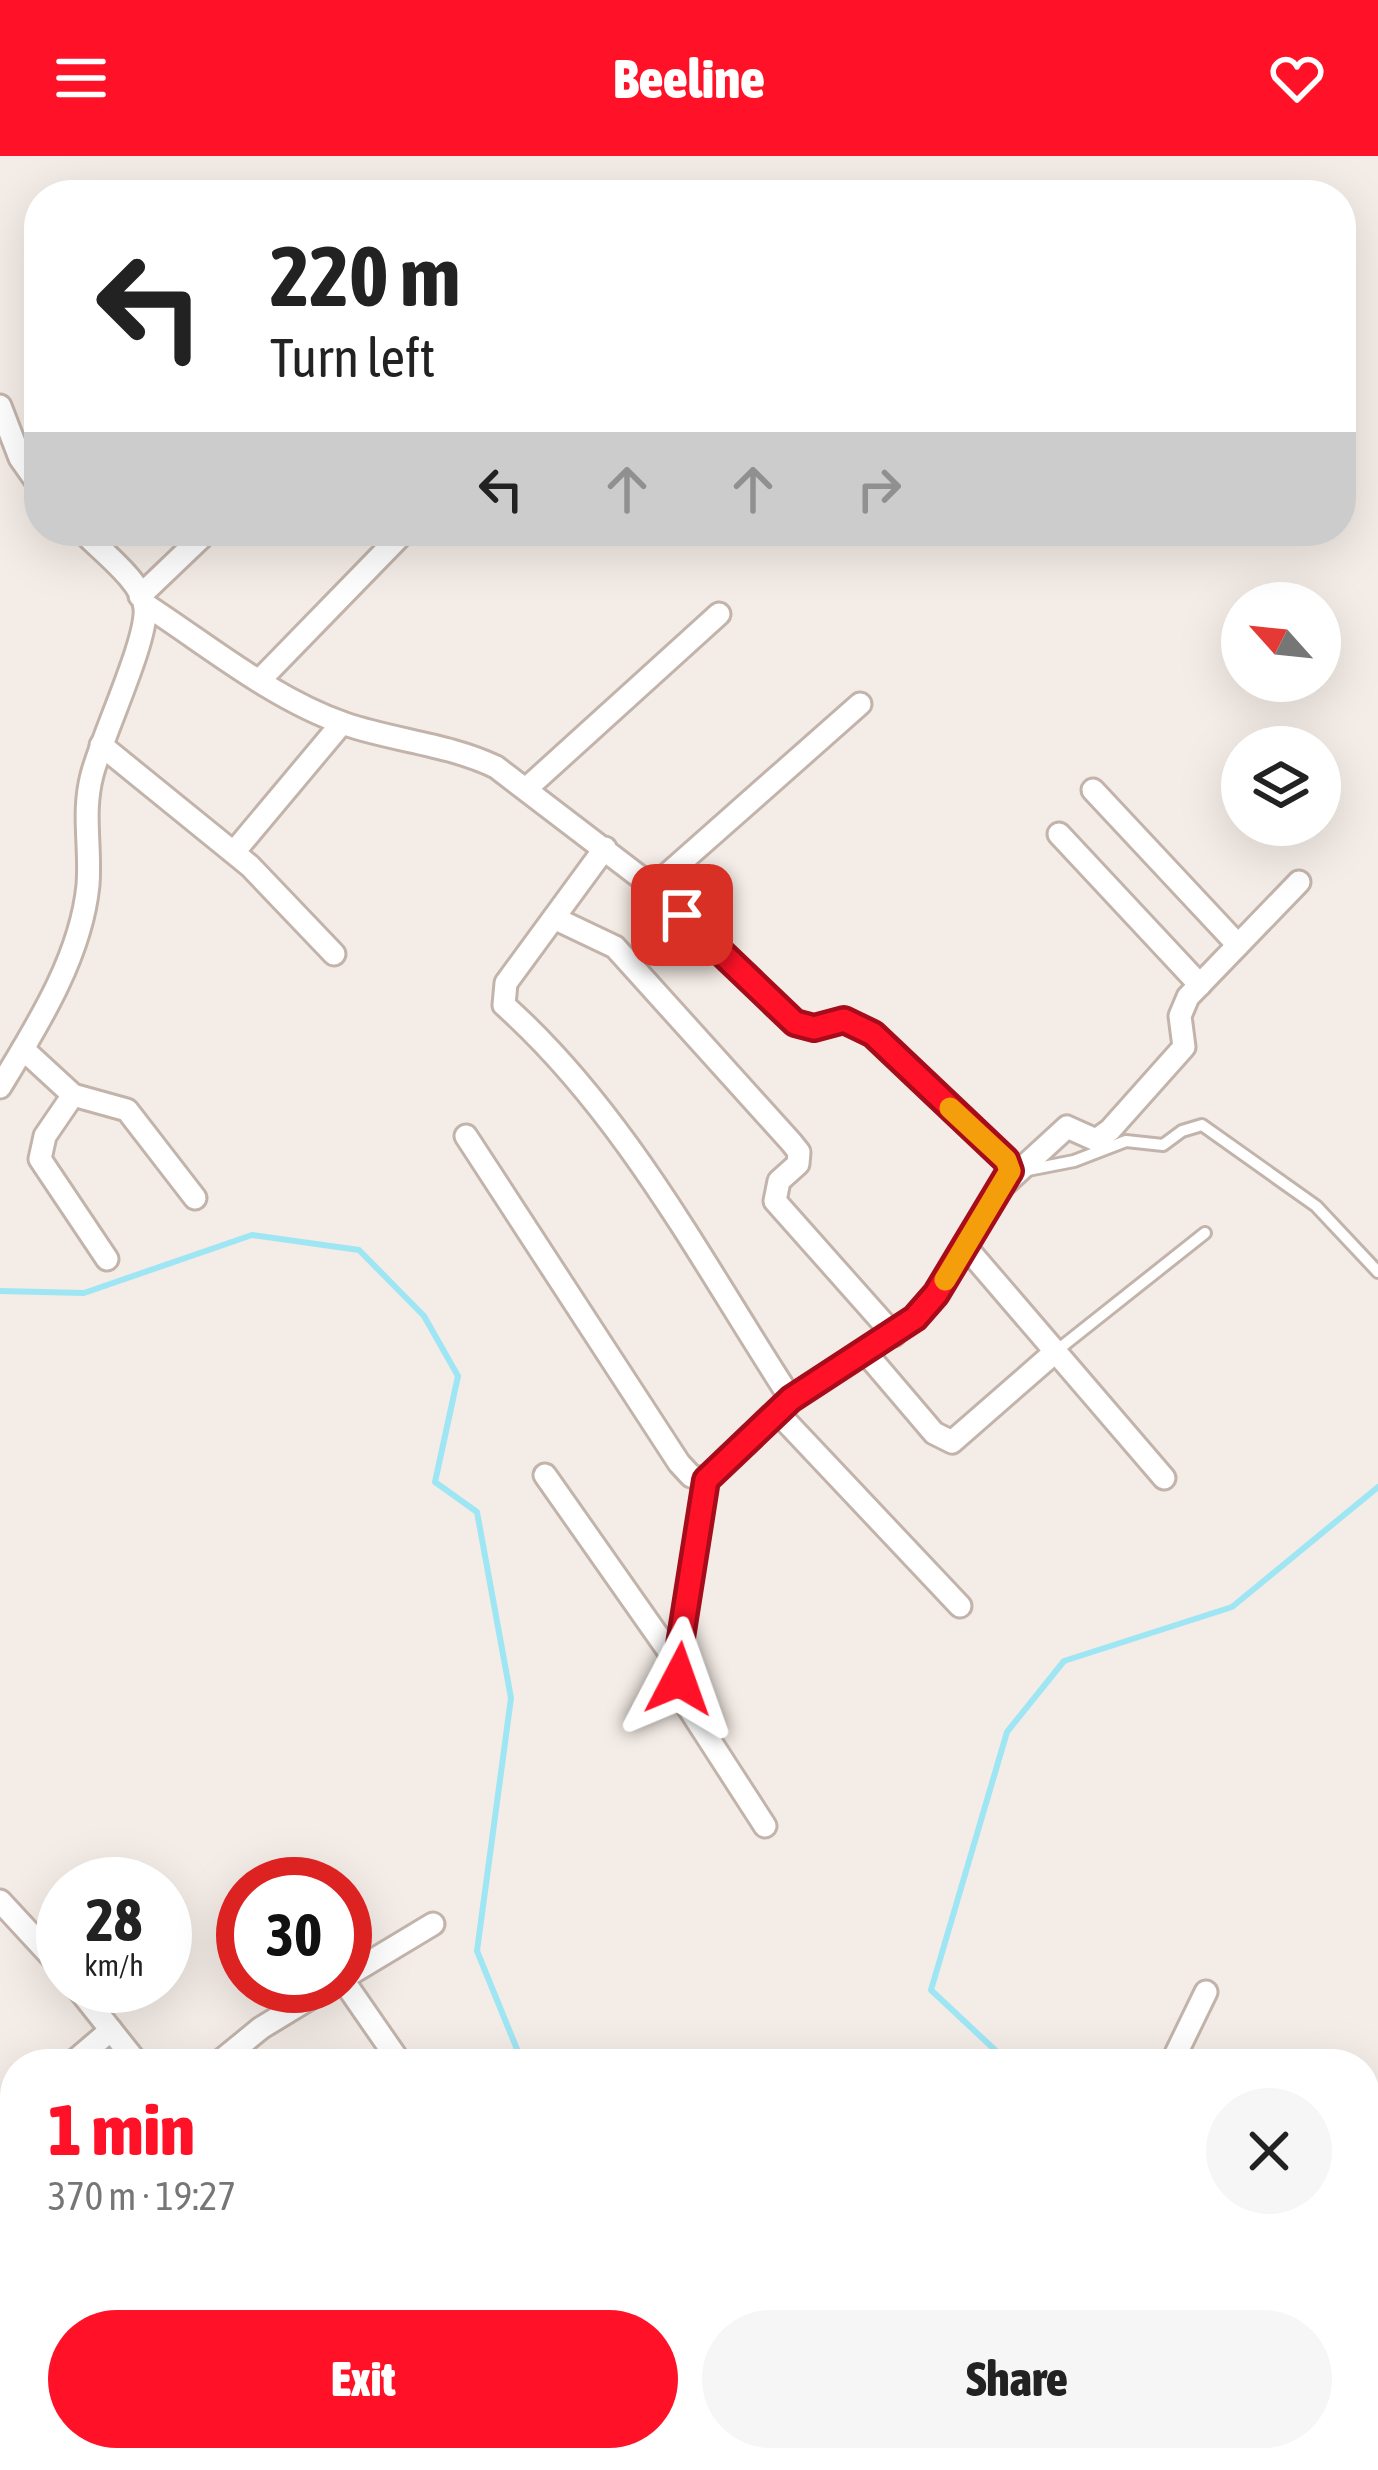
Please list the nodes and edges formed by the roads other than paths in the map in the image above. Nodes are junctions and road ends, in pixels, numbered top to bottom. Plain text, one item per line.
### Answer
1 (0, 406) edge
2 (24, 463) edge
3 (95, 546) edge
4 (194, 546) edge
5 (390, 546) edge
6 (143, 601) junction
7 (719, 614) dead end
8 (260, 680) junction
9 (860, 704) dead end
10 (342, 723) junction
11 (101, 745) junction
12 (526, 789) junction
13 (1093, 790) dead end
14 (1059, 834) dead end
15 (605, 848) junction
16 (234, 852) junction
17 (1299, 882) dead end
18 (653, 887) junction
19 (554, 918) junction
20 (1238, 945) junction
21 (334, 954) dead end
22 (1200, 985) junction
23 (23, 1049) junction
24 (0, 1087) edge
25 (73, 1095) junction
26 (466, 1136) dead end
27 (1012, 1178) junction
28 (195, 1198) dead end
29 (1205, 1233) dead end
30 (964, 1245) junction
31 (106, 1258) dead end
32 (1378, 1273) edge
33 (894, 1335) junction
34 (866, 1352) junction
35 (1055, 1352) junction
36 (784, 1406) junction
37 (544, 1475) dead end
38 (1164, 1478) dead end
39 (706, 1480) junction
40 (960, 1606) dead end
41 (677, 1663) junction
42 (765, 1826) dead end
43 (0, 1901) edge
44 (433, 1924) dead end
45 (36, 1940) edge
46 (372, 1963) edge
47 (1206, 1992) dead end
48 (97, 2013) edge
49 (286, 2013) edge
50 (367, 2013) edge
51 (111, 2030) junction
52 (88, 2049) edge
53 (126, 2049) edge
54 (235, 2049) edge
55 (391, 2049) edge
56 (1178, 2049) edge

1 - 2 street
3 - 6 street
4 - 6 street
5 - 8 street
6 - 8 street
6 - 11 street
7 - 12 street
8 - 10 street
9 - 18 street
10 - 12 street
10 - 16 street
11 - 16 street
11 - 23 street
12 - 15 street
13 - 20 street
14 - 22 street
15 - 18 street
15 - 19 street
16 - 21 street
17 - 20 street
18 - 27 street
19 - 33 street
19 - 36 street
20 - 22 street
22 - 27 street
23 - 24 street
23 - 25 street
25 - 28 street
25 - 31 street
26 - 39 street
27 - 30 street
27 - 32 lane
29 - 35 lane
30 - 33 street
30 - 35 street
33 - 34 street
34 - 35 street
34 - 36 street
35 - 38 street
36 - 39 street
36 - 40 street
37 - 41 street
39 - 41 street
41 - 42 street
43 - 45 street
44 - 46 street
47 - 56 street
48 - 51 street
49 - 54 street
50 - 55 street
51 - 52 street
51 - 53 street

